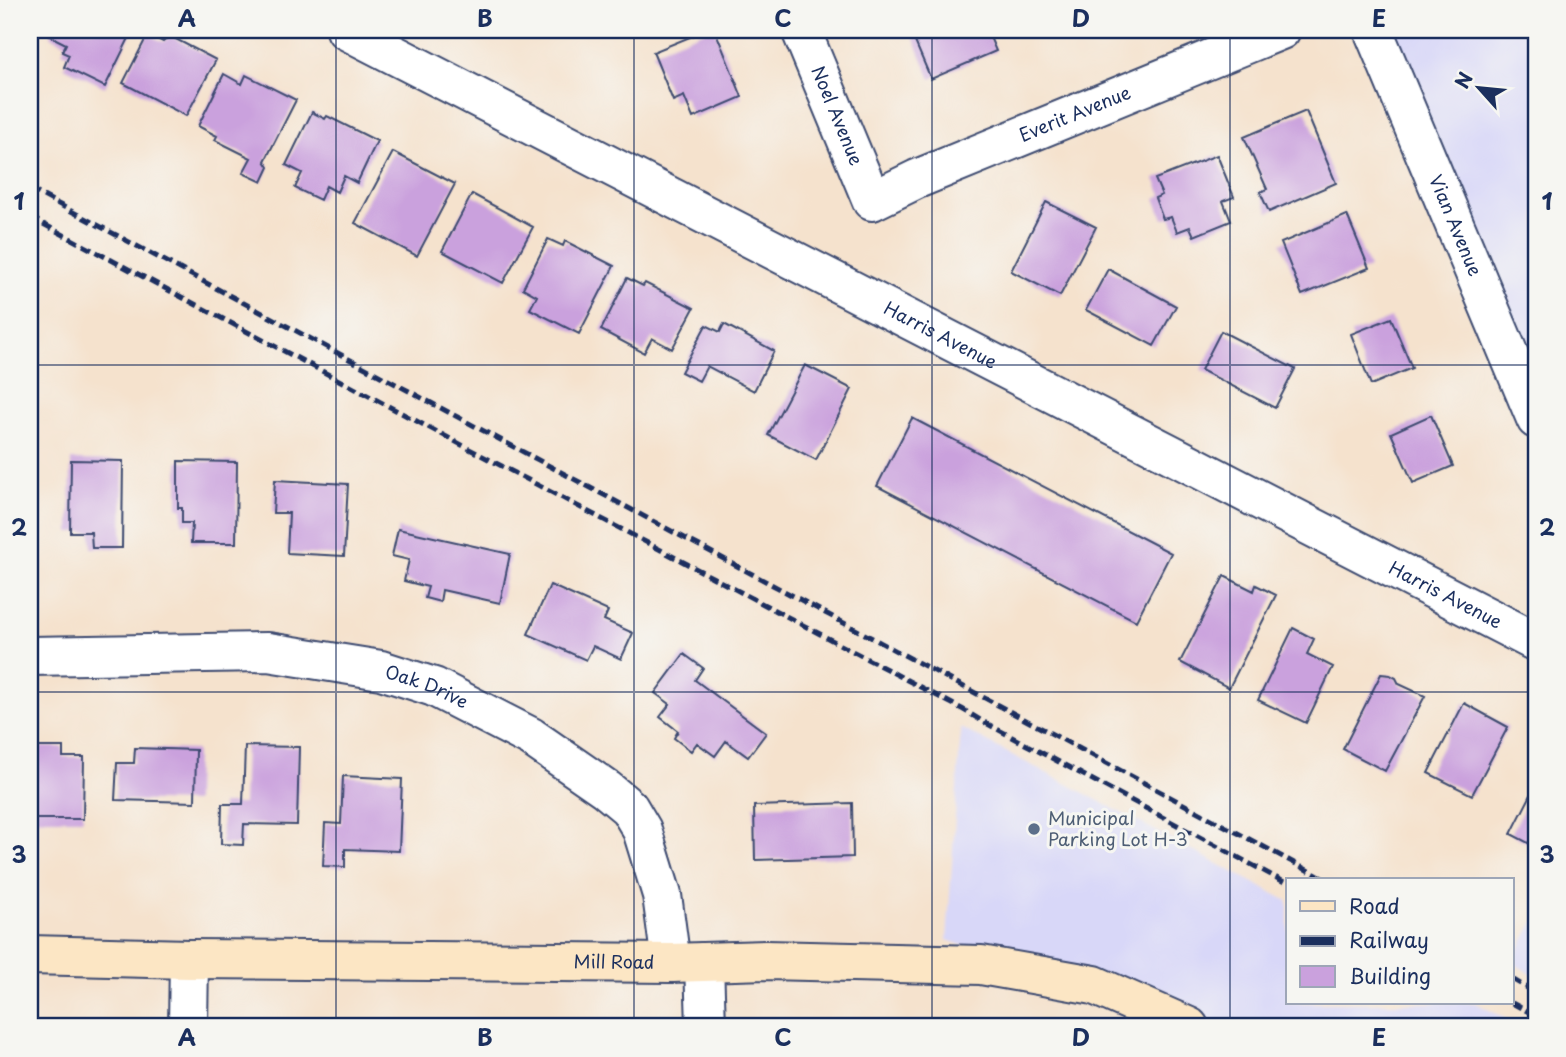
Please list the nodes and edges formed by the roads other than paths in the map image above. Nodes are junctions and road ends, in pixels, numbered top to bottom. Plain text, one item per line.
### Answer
1 (346, 30) edge
2 (801, 30) edge
3 (1281, 30) edge
4 (1373, 30) edge
5 (872, 201) joint
6 (1536, 419) edge
7 (1536, 642) edge
8 (30, 656) edge
9 (30, 955) edge
10 (189, 959) junction
11 (687, 962) junction
12 (1181, 1025) edge
13 (188, 1027) edge
14 (706, 1027) edge

1 - 7 street, Harris Avenue
2 - 5 street, Noel Avenue
3 - 5 street, Everit Avenue
4 - 6 street, Vian Avenue
8 - 11 street, Oak Drive
9 - 10 main road, Mill Road
10 - 11 main road, Mill Road
10 - 13 street
11 - 12 main road, Mill Road
11 - 14 street, Oak Drive

